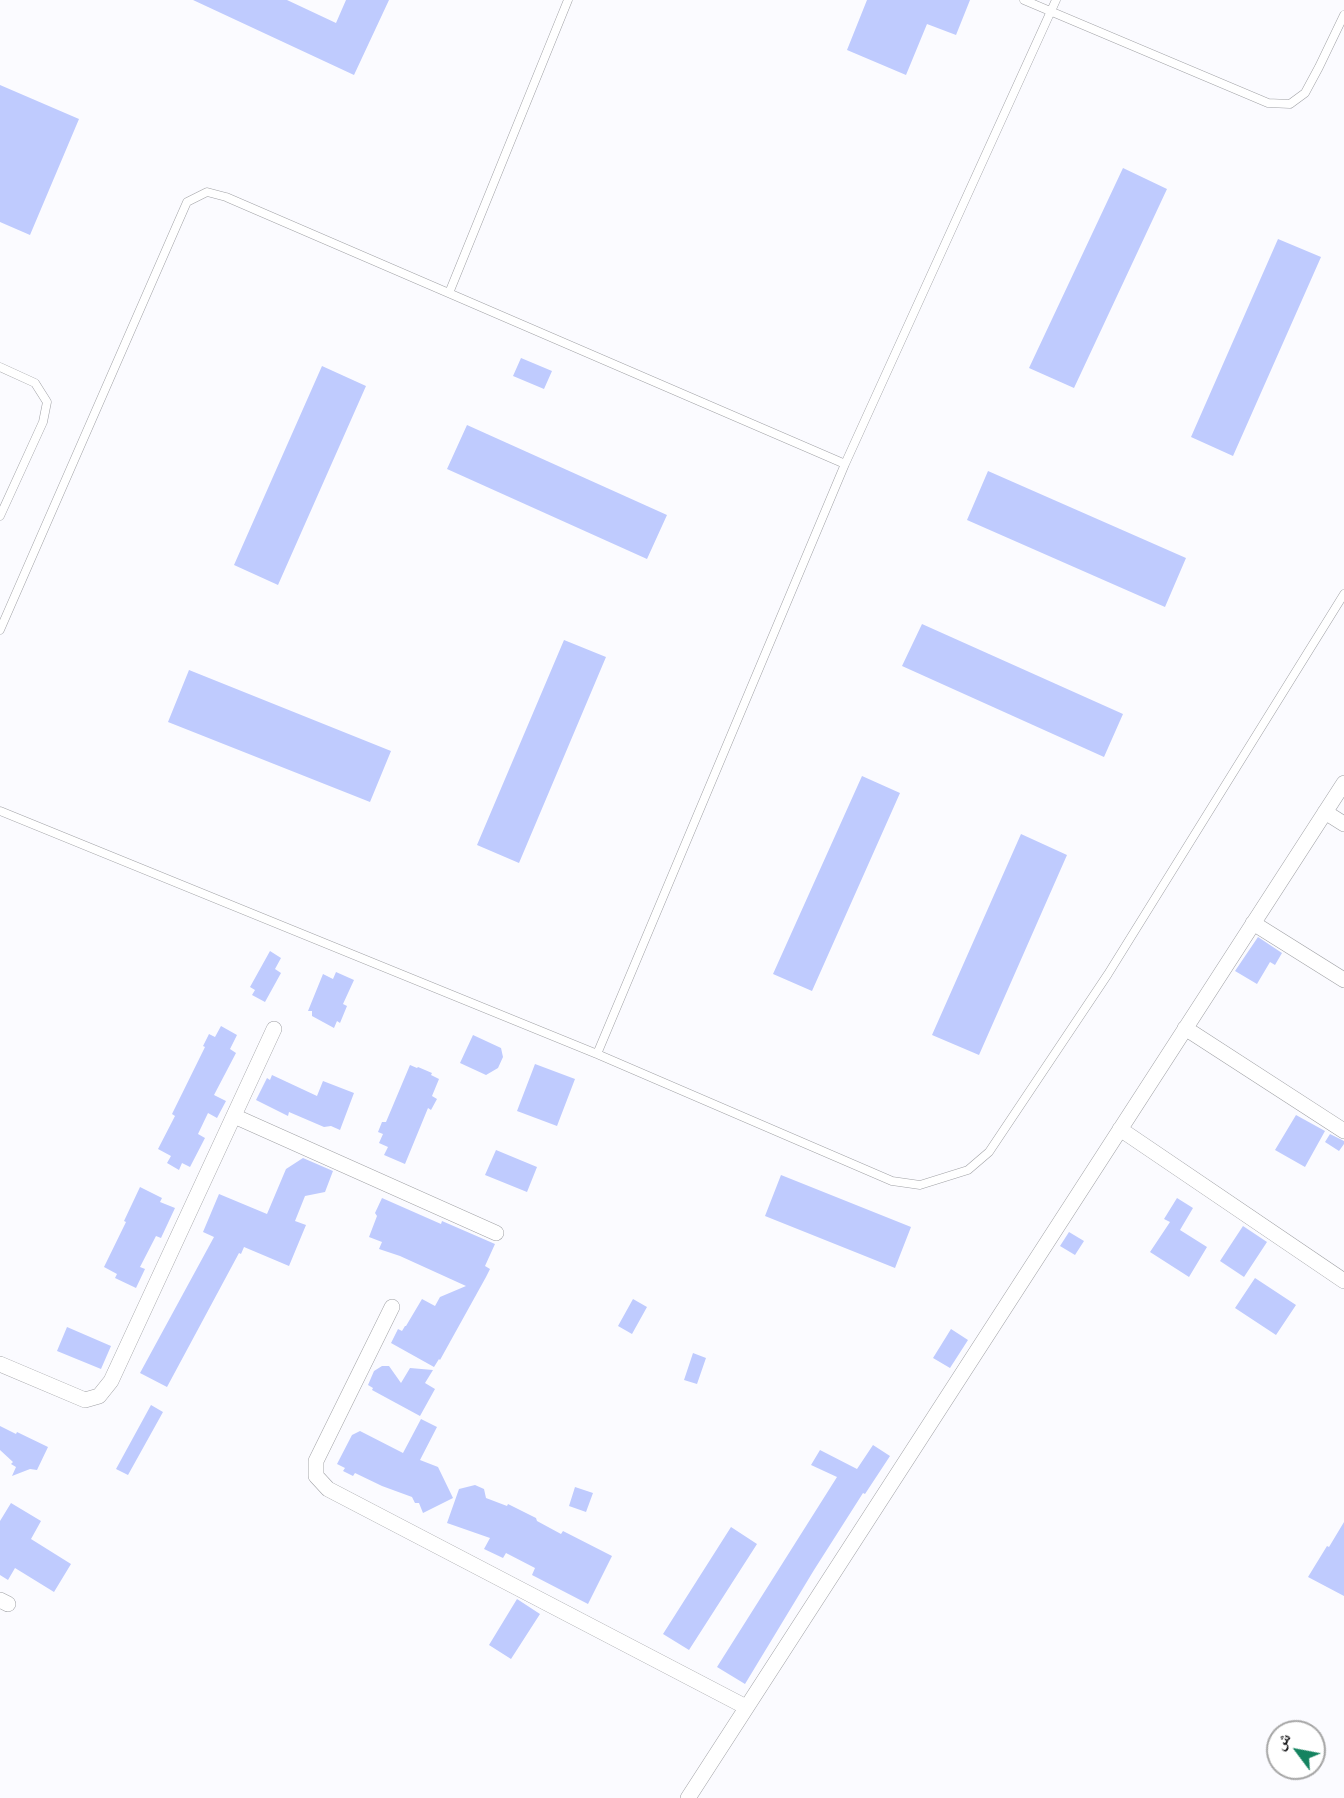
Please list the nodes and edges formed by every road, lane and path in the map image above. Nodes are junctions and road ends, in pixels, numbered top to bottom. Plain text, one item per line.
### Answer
1 (568, 0) edge
2 (1024, 0) edge
3 (1056, 0) edge
4 (1051, 12) junction
5 (1344, 15) edge
6 (449, 293) junction
7 (0, 367) edge
8 (845, 464) junction
9 (0, 516) edge
10 (1344, 594) edge
11 (0, 630) edge
12 (1344, 783) edge
13 (0, 811) edge
14 (1325, 812) junction
15 (1344, 824) edge
16 (1253, 923) junction
17 (1344, 980) edge
18 (1185, 1028) junction
19 (274, 1029) dead end
20 (597, 1054) junction
21 (234, 1116) junction
22 (1120, 1129) junction
23 (1344, 1131) edge
24 (496, 1233) dead end
25 (1344, 1281) edge
26 (392, 1308) dead end
27 (0, 1364) edge
28 (746, 1707) junction
29 (688, 1798) edge

1 - 6 lane
2 - 4 lane
3 - 4 lane
4 - 5 lane
4 - 8 lane
6 - 8 lane
6 - 11 lane
7 - 9 lane
8 - 20 lane
10 - 20 lane
12 - 14 street
13 - 20 lane
14 - 15 street
14 - 16 street
16 - 17 street
16 - 18 street
18 - 22 street
18 - 23 street
19 - 21 street
21 - 24 street
21 - 27 street
22 - 25 street
22 - 28 street
26 - 28 street
28 - 29 street

